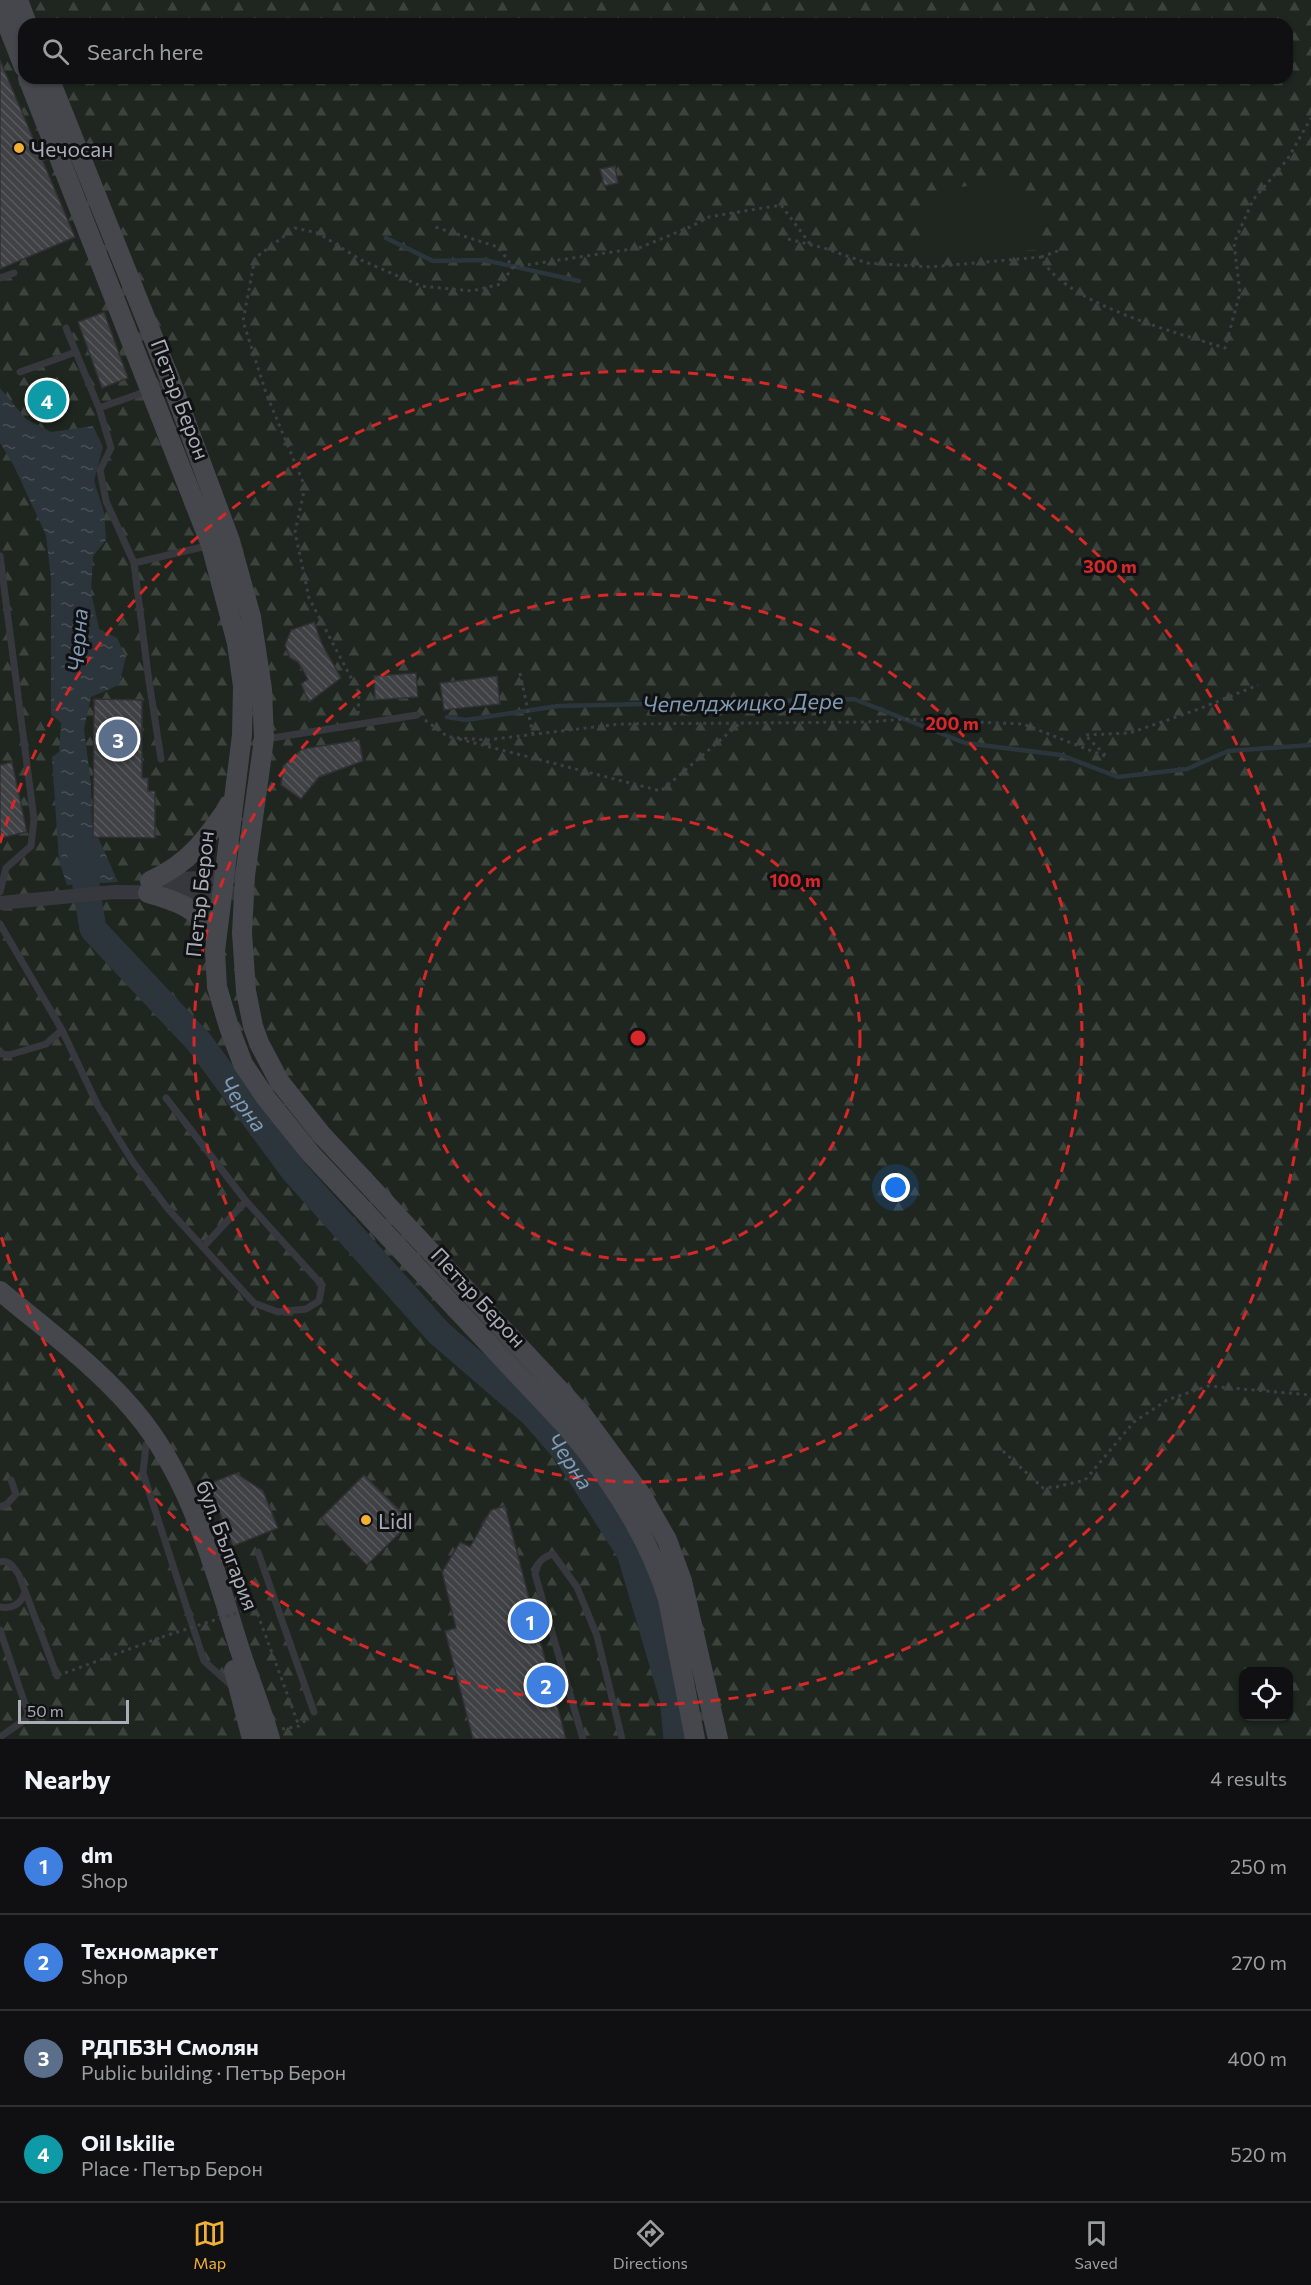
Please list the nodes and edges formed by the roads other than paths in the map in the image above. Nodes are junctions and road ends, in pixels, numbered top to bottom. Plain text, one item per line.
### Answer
1 (18, 0) edge
2 (0, 6) edge
3 (25, 18) edge
4 (18, 52) edge
5 (30, 84) edge
6 (51, 84) edge
7 (14, 273) dead end
8 (0, 278) edge
9 (66, 328) dead end
10 (76, 352) junction
11 (20, 372) dead end
12 (171, 382) junction
13 (151, 388) junction
14 (99, 408) junction
15 (221, 543) junction
16 (0, 556) edge
17 (134, 563) junction
18 (417, 715) road end
19 (264, 739) junction
20 (161, 759) dead end
21 (233, 800) junction
22 (244, 884) junction
23 (223, 885) junction
24 (149, 887) junction
25 (0, 892) edge
26 (0, 903) edge
27 (0, 924) edge
28 (216, 935) junction
29 (62, 1030) junction
30 (0, 1051) edge
31 (166, 1098) dead end
32 (246, 1201) junction
33 (203, 1247) junction
34 (0, 1291) edge
35 (0, 1304) edge
36 (146, 1445) junction
37 (11, 1480) dead end
38 (0, 1507) edge
39 (258, 1552) dead end
40 (0, 1562) edge
41 (26, 1592) junction
42 (0, 1607) edge
43 (0, 1630) edge
44 (57, 1676) road end
45 (241, 1695) junction
46 (314, 1713) road end
47 (0, 1737) edge
48 (263, 1737) edge
49 (583, 1739) edge
50 (622, 1739) edge
51 (695, 1739) edge
52 (718, 1739) edge

1 - 3 main road
2 - 4 main road
5 - 13 main road, Петър Берон
6 - 12 main road, Петър Берон
7 - 8 lane
9 - 10 lane
10 - 11 lane
10 - 14 lane
12 - 13 lane
12 - 15 main road, Петър Берон
13 - 14 lane
13 - 15 main road, Петър Берон
14 - 17 lane
15 - 17 lane
15 - 19 main road, Петър Берон
15 - 21 main road, Петър Берон
16 - 25 lane
17 - 20 lane
18 - 19 lane
19 - 22 main road, Петър Берон
21 - 23 main road, Петър Берон
21 - 24 main road
22 - 23 street
22 - 52 main road, Петър Берон
23 - 24 street
23 - 28 main road, Петър Берон
24 - 26 street
24 - 28 main road
27 - 29 lane
28 - 51 main road, Петър Берон
29 - 30 lane
29 - 33 lane
31 - 32 lane
32 - 33 lane
32 - 33 lane
34 - 48 main road, бул. България
35 - 36 main road, бул. България
36 - 45 main road, бул. България
36 - 45 lane
37 - 38 lane
39 - 46 lane
40 - 41 lane
41 - 42 lane
41 - 44 lane
43 - 47 lane
45 - 48 main road, бул. България
49 - 50 lane

